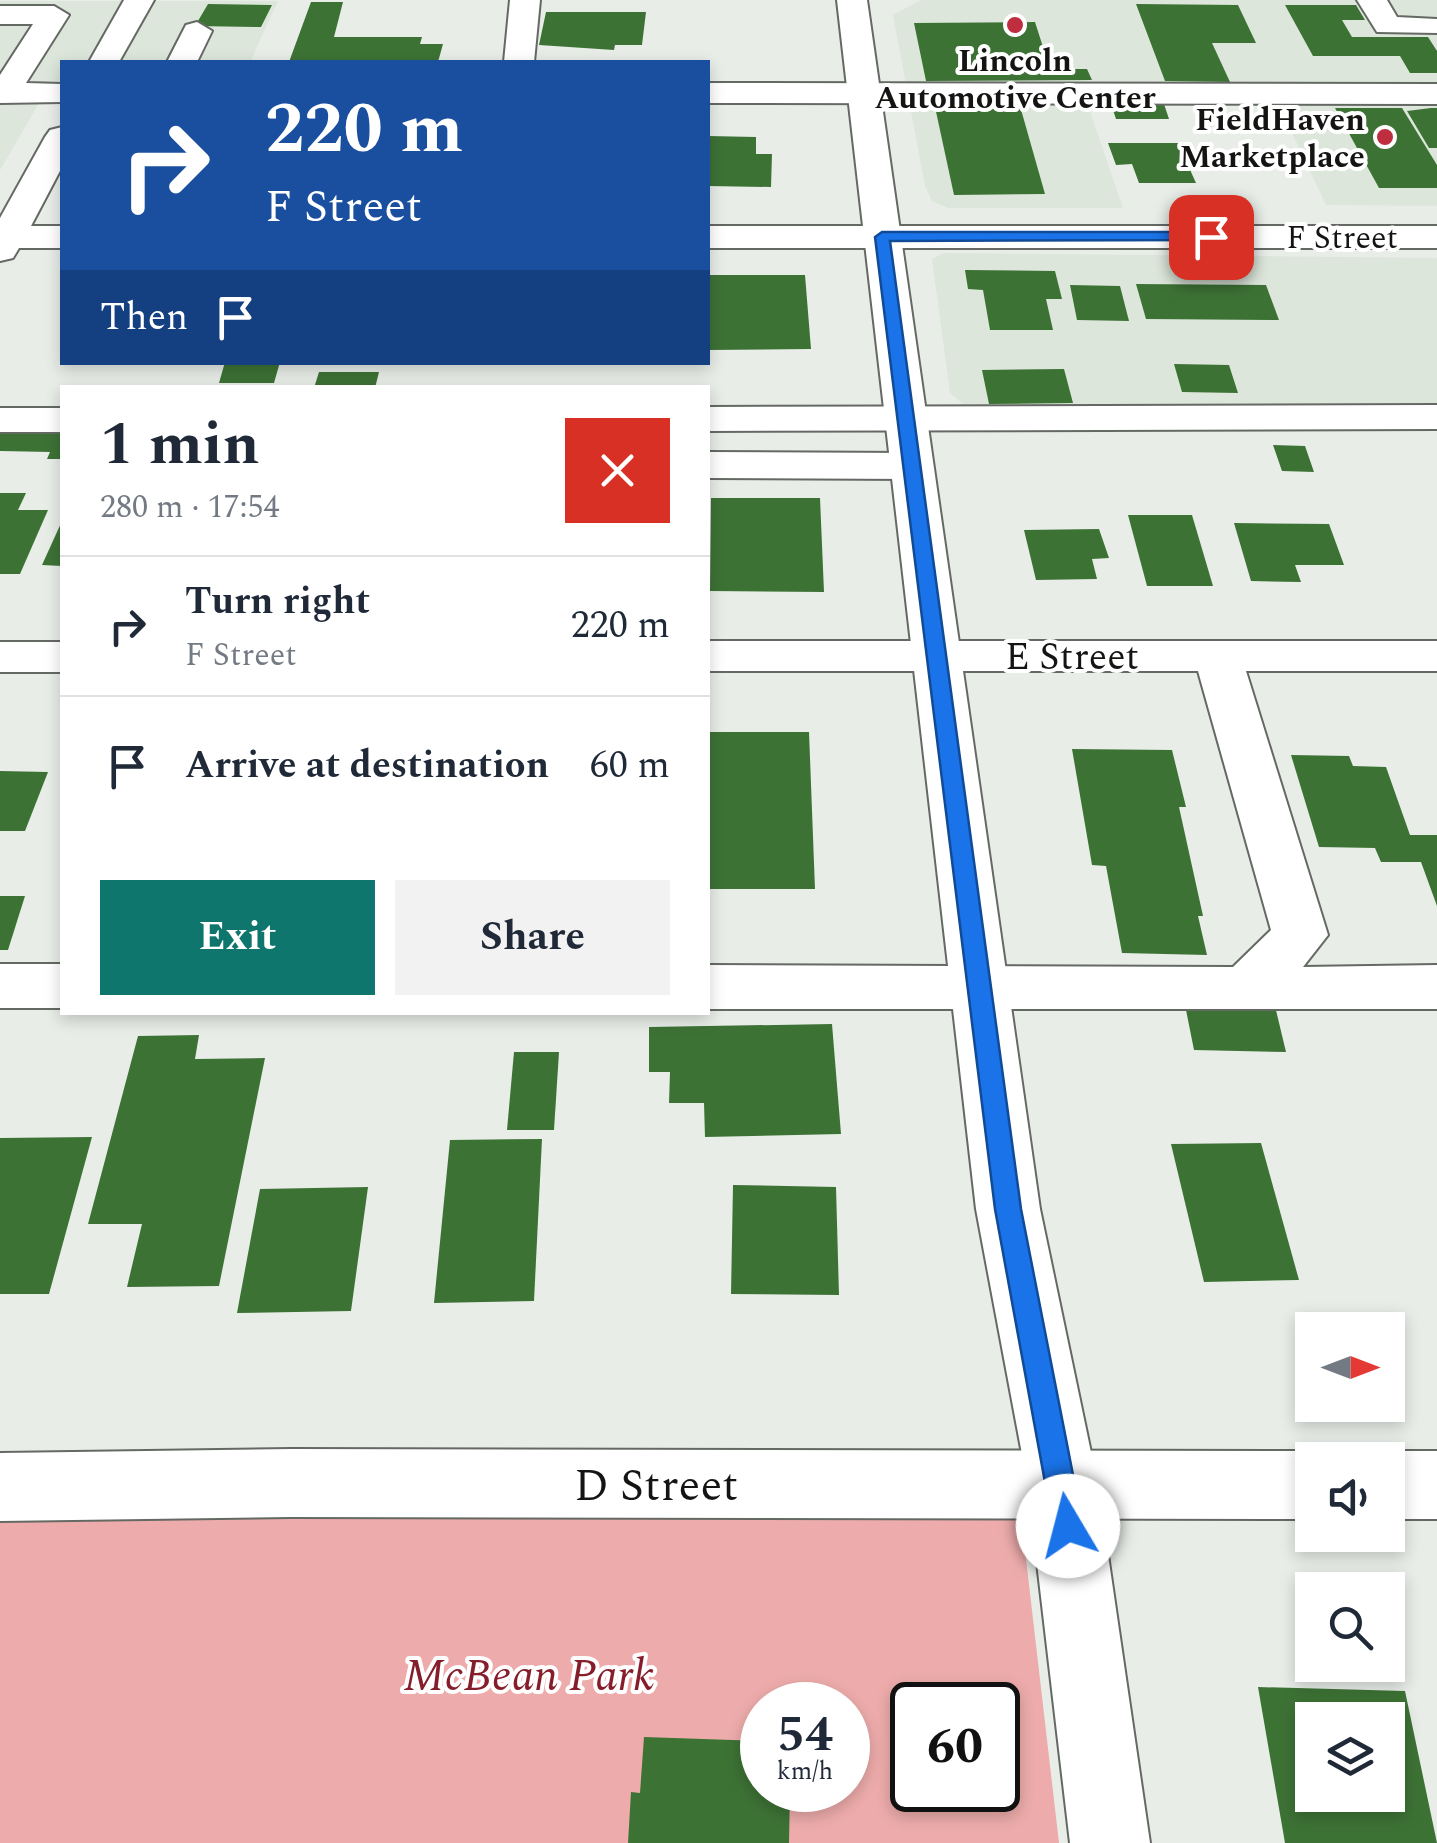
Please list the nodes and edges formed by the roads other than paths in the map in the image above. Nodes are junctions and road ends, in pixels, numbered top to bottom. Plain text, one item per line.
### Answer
1 (139, 0) edge
2 (525, 0) edge
3 (852, 0) edge
4 (1372, 0) edge
5 (0, 15) edge
6 (1430, 26) dead end
7 (197, 31) dead end
8 (105, 60) edge
9 (183, 60) edge
10 (519, 60) edge
11 (2, 93) edge
12 (60, 93) edge
13 (710, 93) edge
14 (864, 94) junction
15 (1437, 94) edge
16 (60, 140) edge
17 (5, 236) edge
18 (60, 237) edge
19 (710, 237) edge
20 (882, 237) junction
21 (1437, 237) edge
22 (1437, 417) edge
23 (906, 418) junction
24 (710, 419) edge
25 (0, 420) edge
26 (60, 420) edge
27 (710, 465) edge
28 (912, 466) junction
29 (710, 656) edge
30 (936, 656) junction
31 (1217, 656) junction
32 (1437, 656) edge
33 (0, 657) edge
34 (60, 657) edge
35 (0, 986) edge
36 (60, 986) edge
37 (710, 986) edge
38 (978, 987) junction
39 (1246, 988) junction
40 (1437, 988) edge
41 (1295, 1485) edge
42 (1405, 1485) edge
43 (1437, 1485) edge
44 (0, 1486) edge
45 (1063, 1486) junction
46 (1110, 1843) edge

1 - 8 street
2 - 10 street
3 - 14 street
4 - 6 street
5 - 11 street
7 - 9 street
11 - 12 street
13 - 14 street
14 - 15 street
14 - 20 street
16 - 17 street
17 - 18 street
19 - 20 street, F Street
20 - 21 street, F Street
20 - 23 street
22 - 23 street
23 - 24 street
23 - 28 street
25 - 26 street
27 - 28 street
28 - 30 street
29 - 30 street, E Street
30 - 31 street, E Street
30 - 38 street
31 - 32 street, E Street
31 - 39 street
33 - 34 street
35 - 36 street
37 - 38 street
38 - 39 street
38 - 45 street
39 - 40 street
41 - 45 street, D Street
42 - 43 street
44 - 45 street, D Street
45 - 46 street

